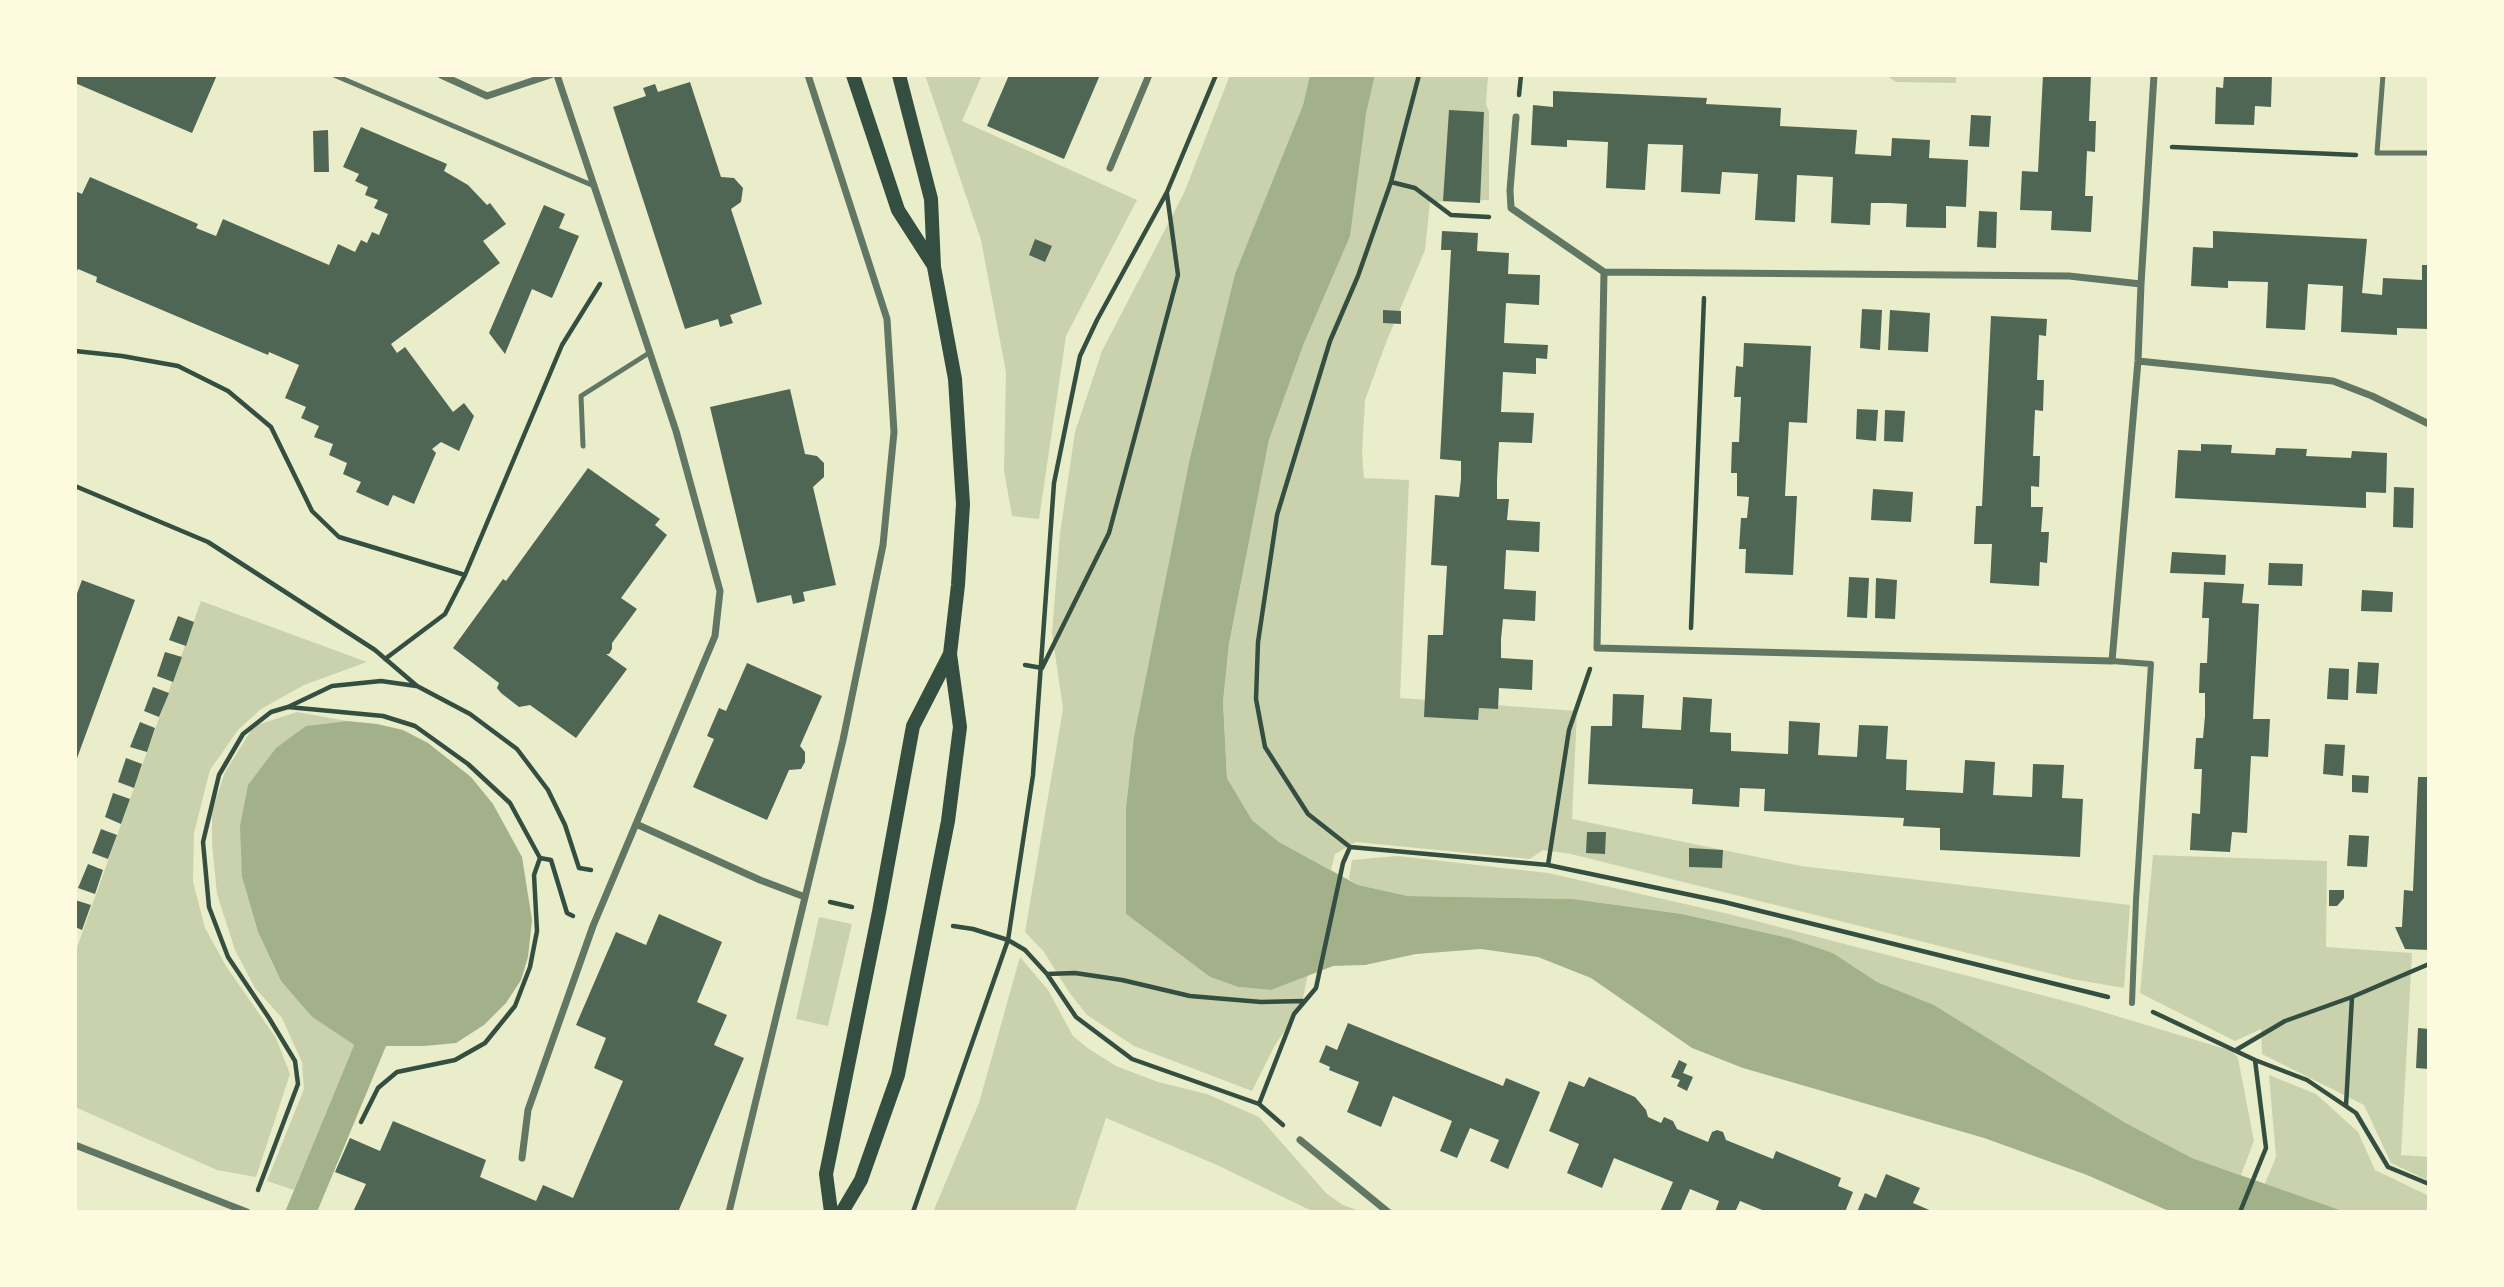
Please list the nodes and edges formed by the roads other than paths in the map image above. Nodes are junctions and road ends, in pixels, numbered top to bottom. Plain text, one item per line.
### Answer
1 (334, 75) edge
2 (441, 75) edge
3 (550, 75) edge
4 (557, 75) edge
5 (808, 75) edge
6 (853, 75) edge
7 (899, 75) edge
8 (1149, 75) edge
9 (2154, 75) edge
10 (2383, 75) edge
11 (1516, 117) dead end
12 (2429, 153) edge
13 (1110, 168) dead end
14 (594, 186) junction
15 (934, 267) junction
16 (1604, 272) junction
17 (2141, 284) junction
18 (649, 353) junction
19 (2138, 361) junction
20 (2429, 424) edge
21 (583, 446) dead end
22 (950, 654) junction
23 (2112, 662) junction
24 (636, 824) junction
25 (805, 897) junction
26 (2132, 1003) road end
27 (1300, 1140) road end
28 (75, 1145) edge
29 (522, 1158) dead end
30 (247, 1212) edge
31 (729, 1212) edge
32 (831, 1212) edge
33 (842, 1212) edge
34 (1388, 1212) edge

1 - 14 lane
2 - 3 street
4 - 14 street
5 - 25 street
6 - 15 main road
7 - 15 main road
8 - 13 street
9 - 17 street
10 - 12 lane
11 - 16 street
14 - 18 street
15 - 22 main road
16 - 17 street
16 - 23 street
17 - 19 street
18 - 21 lane
18 - 24 street
19 - 20 street
19 - 23 street
22 - 32 main road
22 - 33 main road
23 - 26 street
24 - 25 street
24 - 29 street
25 - 31 street
27 - 34 street
28 - 30 street

